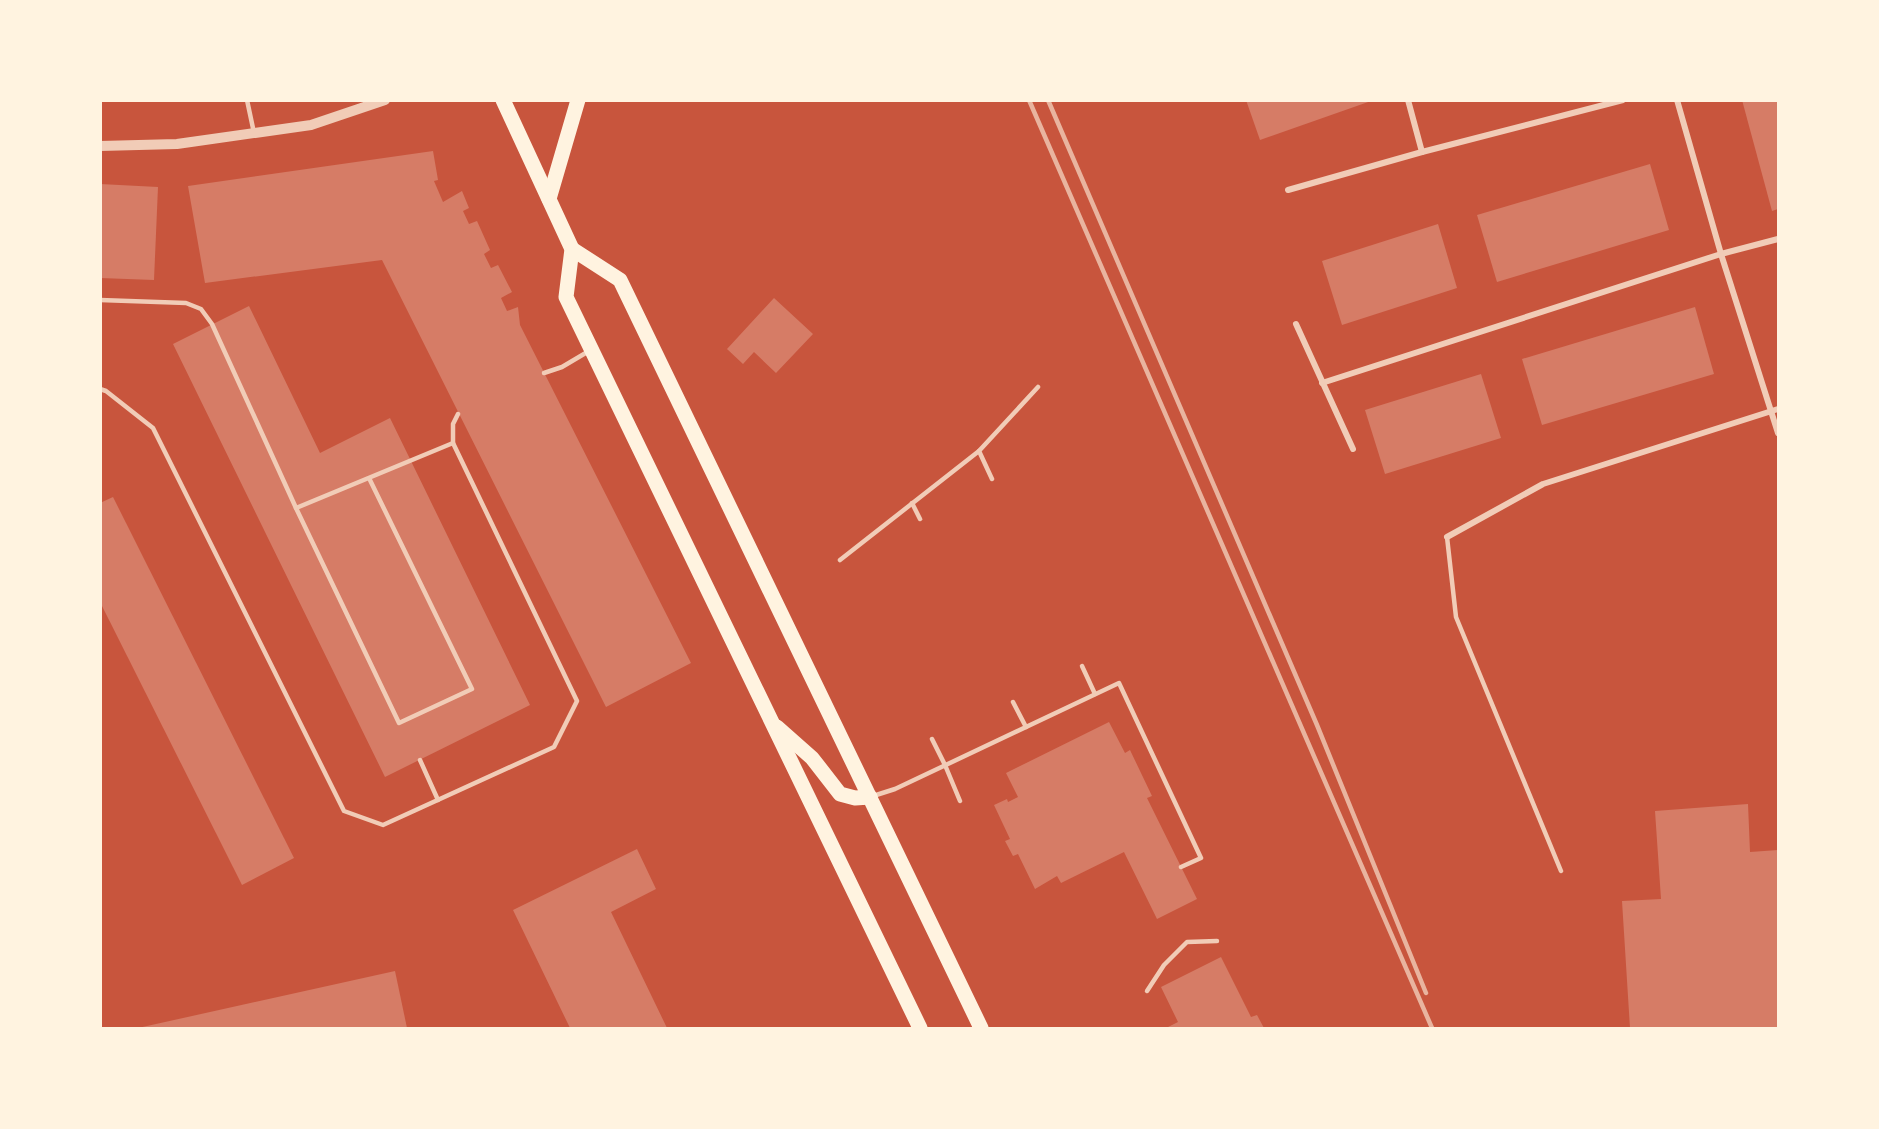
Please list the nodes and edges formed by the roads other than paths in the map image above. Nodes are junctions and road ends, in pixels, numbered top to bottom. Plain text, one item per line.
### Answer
1 (247, 100) edge
2 (385, 100) edge
3 (503, 100) edge
4 (578, 100) edge
5 (1408, 100) edge
6 (1623, 100) edge
7 (1677, 100) edge
8 (254, 134) junction
9 (100, 146) edge
10 (1422, 152) junction
11 (1288, 190) dead end
12 (549, 199) junction
13 (1779, 239) edge
14 (572, 249) junction
15 (1721, 254) junction
16 (100, 300) edge
17 (1296, 324) dead end
18 (591, 350) junction
19 (544, 373) dead end
20 (1322, 383) junction
21 (1038, 387) dead end
22 (100, 389) edge
23 (1775, 410) edge
24 (458, 414) dead end
25 (1779, 433) edge
26 (453, 443) junction
27 (1353, 449) dead end
28 (979, 451) junction
29 (369, 478) junction
30 (992, 479) dead end
31 (912, 503) junction
32 (296, 508) junction
33 (920, 519) dead end
34 (1447, 537) joint
35 (840, 560) dead end
36 (1082, 666) dead end
37 (1095, 694) junction
38 (1013, 702) dead end
39 (771, 721) junction
40 (1026, 727) junction
41 (932, 739) dead end
42 (420, 760) dead end
43 (945, 765) junction
44 (870, 797) junction
45 (438, 801) junction
46 (960, 801) dead end
47 (1181, 867) dead end
48 (1561, 871) dead end
49 (1217, 941) dead end
50 (1147, 991) dead end
51 (920, 1029) edge
52 (981, 1029) edge

1 - 8 lane
2 - 8 street
3 - 12 main road
4 - 12 main road
5 - 10 street
6 - 10 street
7 - 15 street
8 - 9 street
10 - 11 street
12 - 14 main road
13 - 15 street
14 - 18 main road
14 - 44 main road
15 - 20 street
15 - 23 street
16 - 32 lane
17 - 20 street
18 - 19 lane
18 - 39 main road
20 - 27 street
21 - 28 lane
22 - 45 lane
23 - 25 street
23 - 34 street
24 - 26 lane
26 - 29 lane
26 - 45 lane
28 - 30 lane
28 - 31 lane
29 - 32 lane
29 - 32 lane
31 - 33 lane
31 - 35 lane
34 - 48 lane
36 - 37 lane
37 - 40 lane
37 - 47 lane
38 - 40 lane
39 - 44 main road
39 - 51 main road
40 - 43 lane
41 - 43 lane
42 - 45 lane
43 - 44 lane
43 - 46 lane
44 - 52 main road
49 - 50 lane

